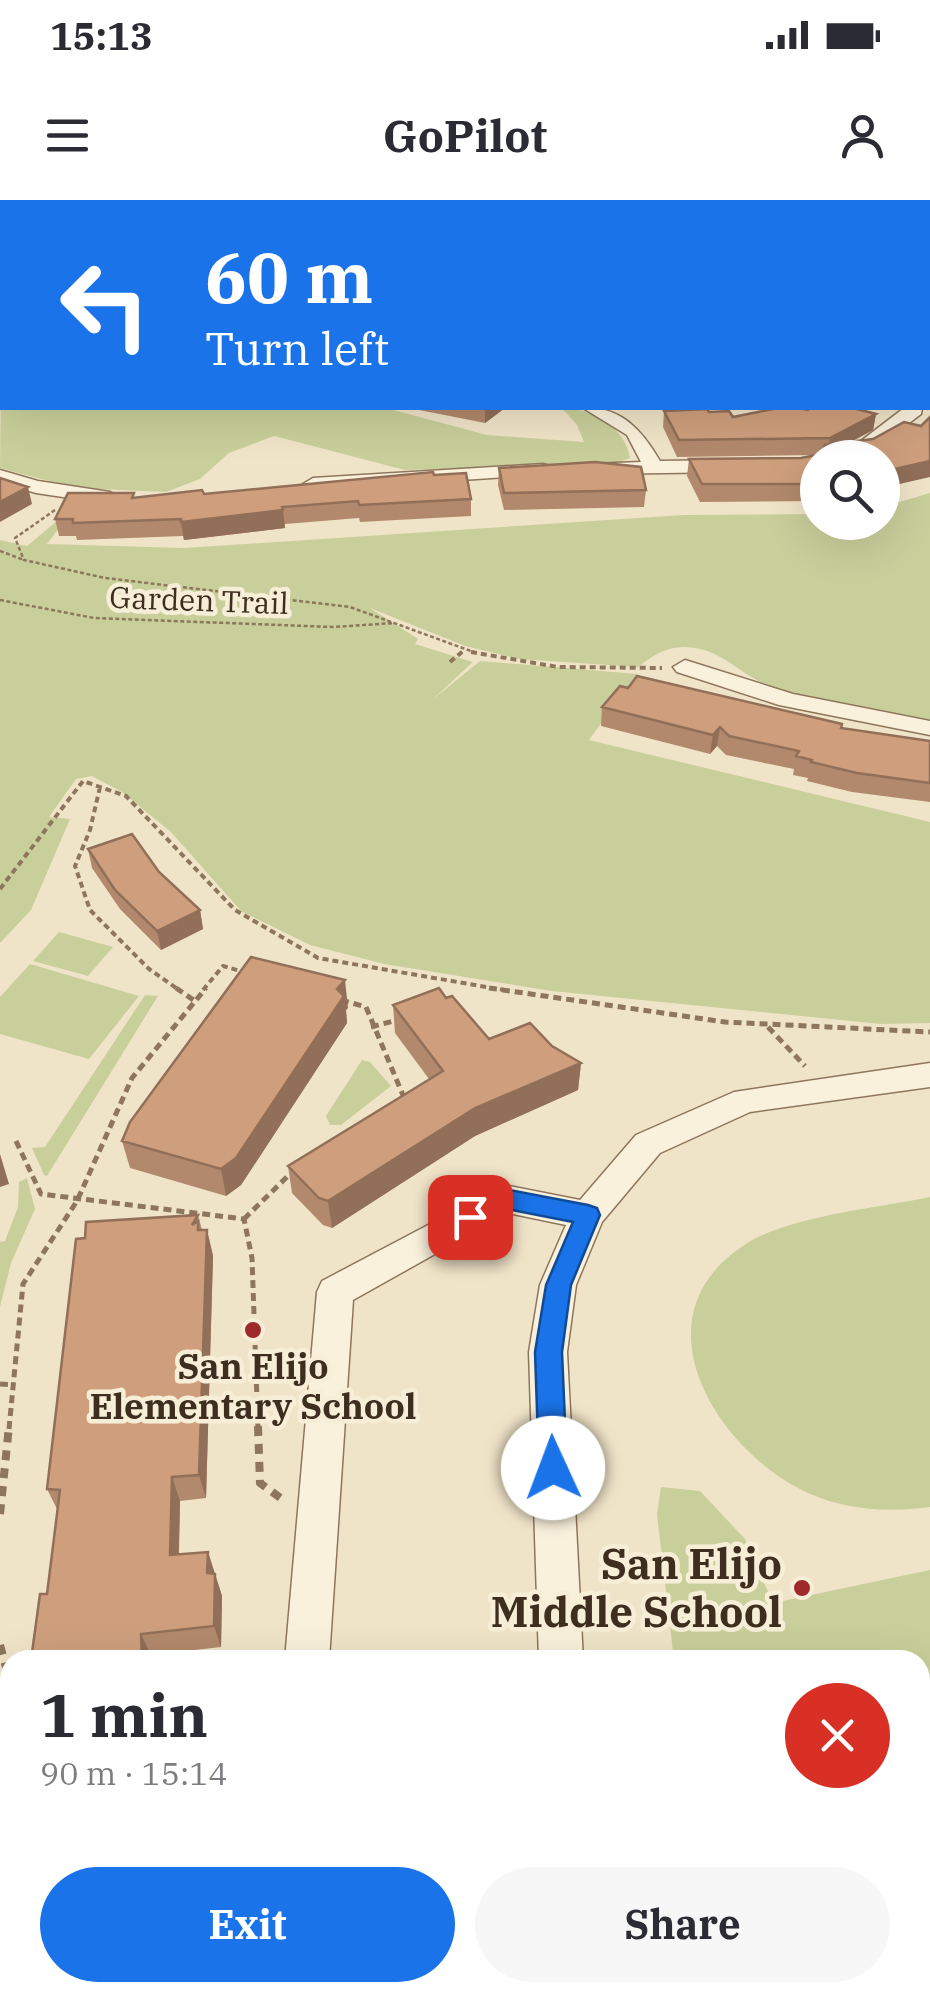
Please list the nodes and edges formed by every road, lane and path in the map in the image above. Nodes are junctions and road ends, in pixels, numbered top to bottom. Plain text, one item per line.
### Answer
1 (596, 410) edge
2 (913, 410) edge
3 (879, 440) edge
4 (800, 465) edge
5 (653, 466) junction
6 (0, 476) edge
7 (284, 488) edge
8 (128, 498) edge
9 (62, 504) edge
10 (0, 551) edge
11 (24, 560) junction
12 (0, 600) edge
13 (398, 623) junction
14 (464, 650) junction
15 (450, 662) dead end
16 (685, 667) dead end
17 (643, 670) dead end
18 (930, 728) edge
19 (100, 787) junction
20 (0, 889) edge
21 (259, 976) edge
22 (331, 996) edge
23 (195, 1001) junction
24 (407, 1016) edge
25 (765, 1025) junction
26 (371, 1027) junction
27 (930, 1032) edge
28 (930, 1075) edge
29 (825, 1090) junction
30 (406, 1102) edge
31 (16, 1141) dead end
32 (296, 1168) edge
33 (78, 1201) junction
34 (588, 1215) junction
35 (244, 1219) junction
36 (0, 1384) edge
37 (13, 1385) junction
38 (2, 1480) edge
39 (289, 1504) dead end
40 (0, 1514) edge
41 (308, 1650) edge
42 (562, 1650) edge

1 - 5 street
2 - 3 street
4 - 5 street
5 - 7 street
6 - 8 street
9 - 11 path
10 - 11 path
11 - 13 path
12 - 13 path, Garden Trail
13 - 14 path
14 - 15 path
14 - 17 path
16 - 18 street
19 - 20 path
19 - 23 path
19 - 25 path
21 - 23 path
22 - 26 path
23 - 33 path
24 - 26 path
25 - 27 path
25 - 29 path
26 - 30 path
28 - 29 street
29 - 34 street
31 - 33 path
32 - 35 path
33 - 35 path
33 - 37 path
34 - 41 street
34 - 42 street
35 - 39 path
36 - 37 path
37 - 38 path
38 - 40 path

